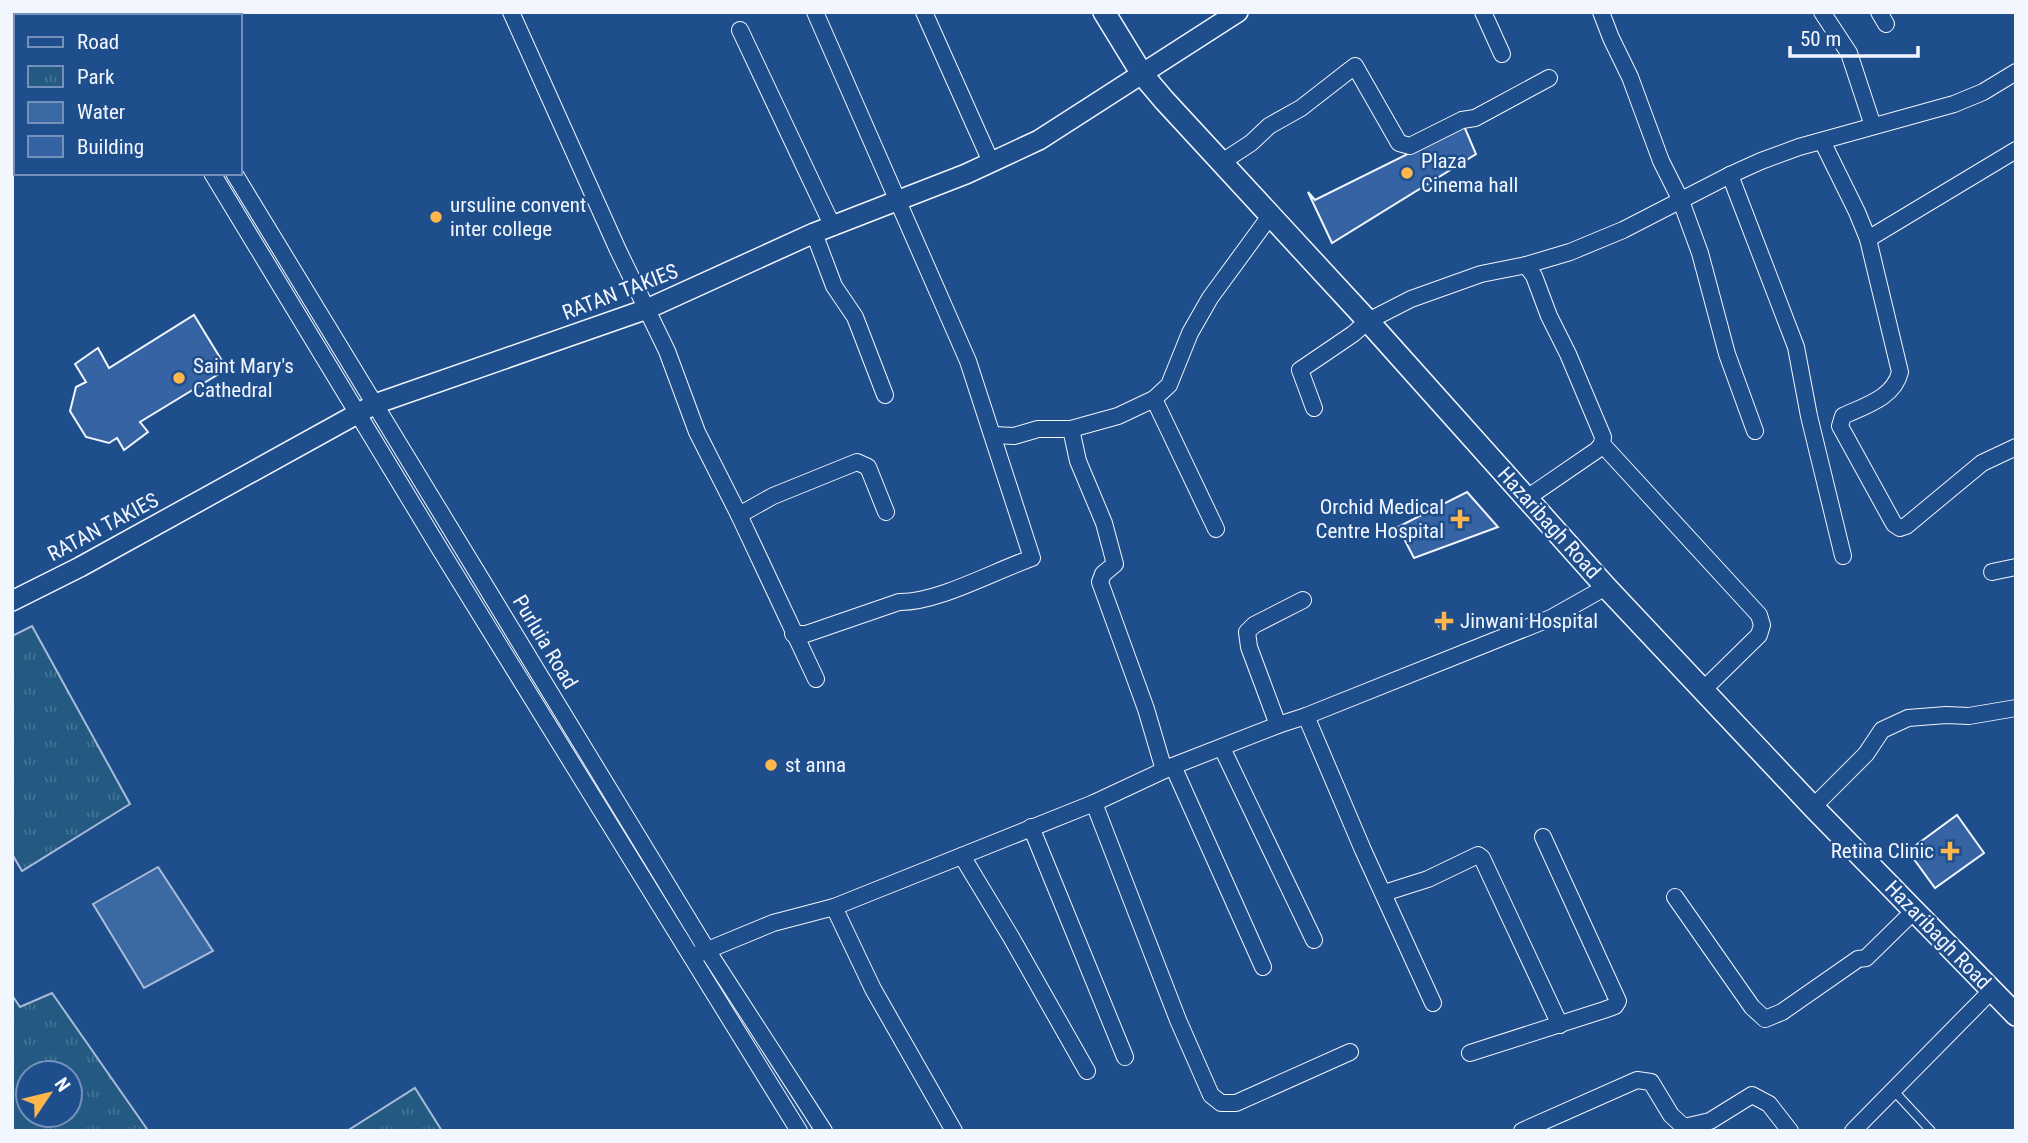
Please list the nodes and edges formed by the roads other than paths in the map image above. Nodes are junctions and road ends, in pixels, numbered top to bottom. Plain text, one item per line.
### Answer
1 (511, 12) edge
2 (815, 12) edge
3 (924, 12) edge
4 (1104, 12) edge
5 (1238, 12) edge
6 (1483, 12) edge
7 (1601, 12) edge
8 (1822, 12) edge
9 (740, 30) dead end
10 (1503, 54) dead end
11 (2016, 72) edge
12 (1142, 74) junction
13 (1549, 78) dead end
14 (1873, 125) junction
15 (1822, 141) junction
16 (2016, 150) edge
17 (991, 162) junction
18 (1222, 162) junction
19 (213, 175) edge
20 (235, 175) edge
21 (1730, 175) junction
22 (1681, 201) junction
23 (898, 202) junction
24 (1270, 216) junction
25 (823, 230) junction
26 (1868, 239) junction
27 (1526, 265) junction
28 (647, 309) junction
29 (1368, 321) junction
30 (885, 395) dead end
31 (1154, 399) junction
32 (366, 408) junction
33 (1314, 408) dead end
34 (1071, 429) junction
35 (1755, 431) dead end
36 (993, 435) junction
37 (1602, 444) junction
38 (2016, 447) edge
39 (1527, 498) junction
40 (886, 512) dead end
41 (739, 515) junction
42 (1216, 528) dead end
43 (1843, 556) dead end
44 (2016, 567) edge
45 (1992, 572) dead end
46 (1606, 587) junction
47 (1303, 600) dead end
48 (12, 601) edge
49 (793, 634) junction
50 (816, 679) dead end
51 (1704, 689) junction
52 (2016, 708) edge
53 (1306, 716) junction
54 (1279, 724) junction
55 (1223, 748) junction
56 (1169, 768) junction
57 (1094, 803) junction
58 (1812, 807) junction
59 (1031, 827) junction
60 (1543, 836) dead end
61 (962, 856) junction
62 (1384, 893) junction
63 (1675, 897) dead end
64 (834, 907) junction
65 (1915, 911) junction
66 (1314, 940) dead end
67 (707, 950) junction
68 (691, 958) junction
69 (1263, 967) dead end
70 (1992, 990) junction
71 (1433, 1003) dead end
72 (2016, 1015) edge
73 (1560, 1025) junction
74 (1350, 1052) dead end
75 (1470, 1053) dead end
76 (1125, 1057) dead end
77 (1087, 1071) dead end
78 (1893, 1090) junction
79 (1683, 1129) edge
80 (799, 1131) edge
81 (824, 1131) edge
82 (954, 1131) edge
83 (1522, 1131) edge
84 (1790, 1131) edge
85 (1853, 1131) edge
86 (1931, 1131) edge

1 - 28 street
2 - 23 street
3 - 17 street
4 - 12 main road, Hazaribagh Road
5 - 12 street, RATAN TAKIES
6 - 10 street
7 - 22 street
8 - 14 street
9 - 25 street
11 - 14 street
12 - 17 street, RATAN TAKIES
12 - 18 main road, Hazaribagh Road
13 - 18 street
14 - 15 street
15 - 21 street
15 - 26 street
16 - 26 street
17 - 23 street, RATAN TAKIES
18 - 24 main road, Hazaribagh Road
19 - 32 street, Purluia Road
20 - 32 street, Purluia Road
21 - 22 street
21 - 43 street
22 - 27 street
22 - 35 street
23 - 25 street, RATAN TAKIES
23 - 36 street
24 - 29 main road, Hazaribagh Road
24 - 31 street
25 - 28 street, RATAN TAKIES
25 - 30 street
26 - 38 street
27 - 29 street
27 - 37 street
28 - 32 street, RATAN TAKIES
28 - 41 street
29 - 33 street
29 - 39 main road, Hazaribagh Road
31 - 34 street
31 - 42 street
32 - 48 street, RATAN TAKIES
32 - 67 street, Purluia Road
32 - 68 street, Purluia Road
34 - 36 street
34 - 56 street
36 - 49 street
37 - 39 street
37 - 51 street
39 - 46 main road, Hazaribagh Road
40 - 41 street
41 - 49 street
44 - 45 street
46 - 51 main road, Hazaribagh Road
46 - 53 street
47 - 54 street
49 - 50 street
51 - 58 main road, Hazaribagh Road
52 - 58 street
53 - 54 street
53 - 62 street
54 - 55 street
55 - 56 street
55 - 66 street
56 - 57 street
56 - 69 street
57 - 59 street
57 - 74 street
58 - 65 main road, Hazaribagh Road
59 - 61 street
59 - 76 street
60 - 73 street
61 - 64 street
61 - 77 street
62 - 71 street
62 - 73 street
63 - 65 street
64 - 67 street
64 - 82 street
65 - 70 main road, Hazaribagh Road
67 - 68 street
67 - 81 street, Purluia Road
68 - 80 street, Purluia Road
70 - 72 main road, Hazaribagh Road
70 - 78 street
73 - 75 street
78 - 85 street
78 - 86 lane
79 - 83 street
79 - 84 street

